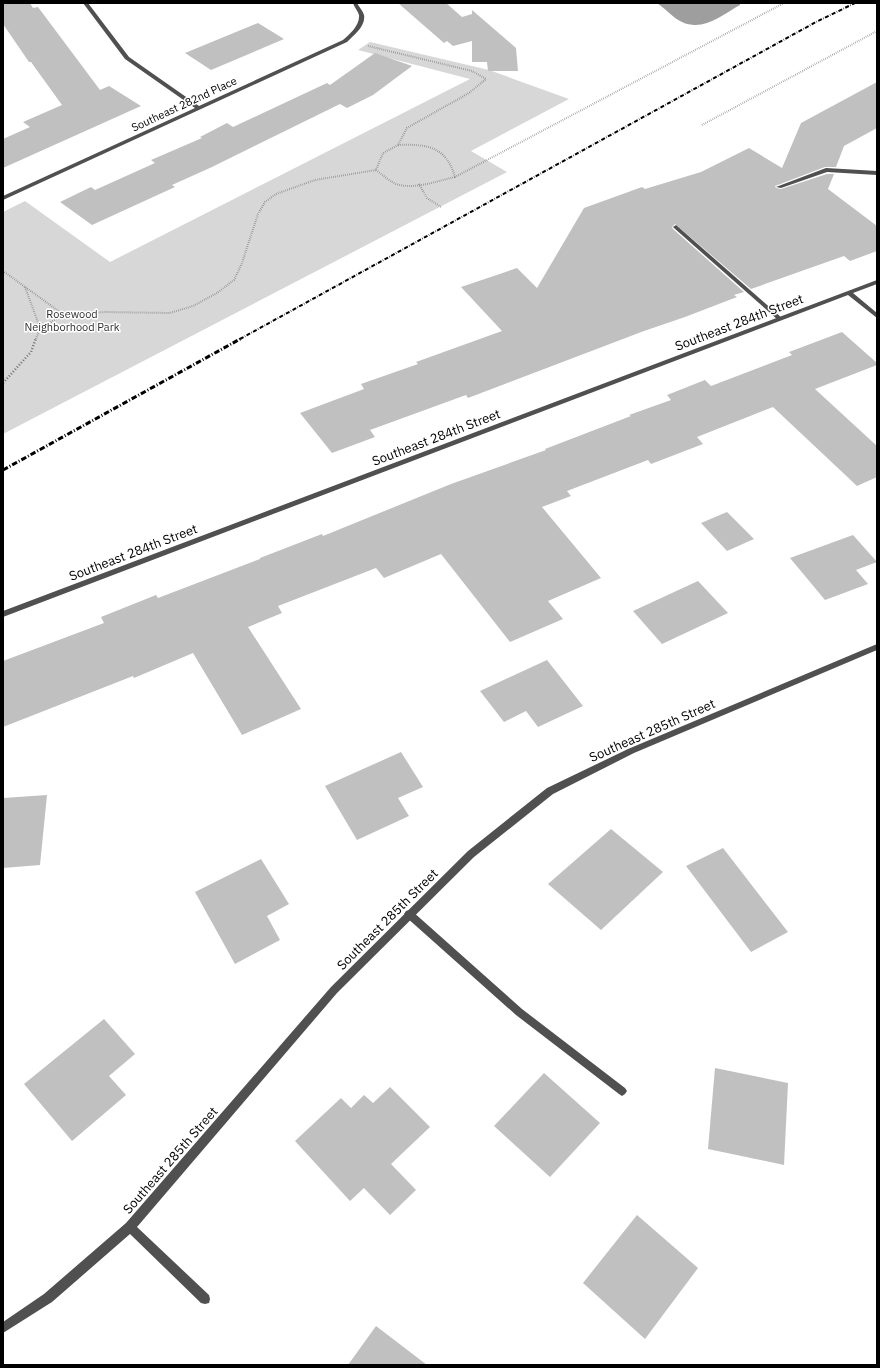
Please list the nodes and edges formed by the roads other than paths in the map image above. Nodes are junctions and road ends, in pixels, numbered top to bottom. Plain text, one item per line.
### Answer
1 (85, 3) edge
2 (355, 3) edge
3 (199, 108) junction
4 (877, 173) edge
5 (779, 187) dead end
6 (3, 198) edge
7 (676, 227) dead end
8 (877, 282) edge
9 (850, 294) junction
10 (877, 316) edge
11 (780, 319) junction
12 (3, 614) edge
13 (877, 647) edge
14 (410, 914) junction
15 (622, 1091) dead end
16 (130, 1227) junction
17 (205, 1299) dead end
18 (3, 1328) edge

1 - 3 street
2 - 3 street, Southeast 282nd Place
3 - 6 street, Southeast 282nd Place
4 - 5 street
7 - 11 street
8 - 9 street, Southeast 284th Street
9 - 10 street
9 - 11 street, Southeast 284th Street
11 - 12 street, Southeast 284th Street
13 - 14 street, Southeast 285th Street
14 - 15 street
14 - 16 street, Southeast 285th Street
16 - 17 street
16 - 18 street, Southeast 285th Street

